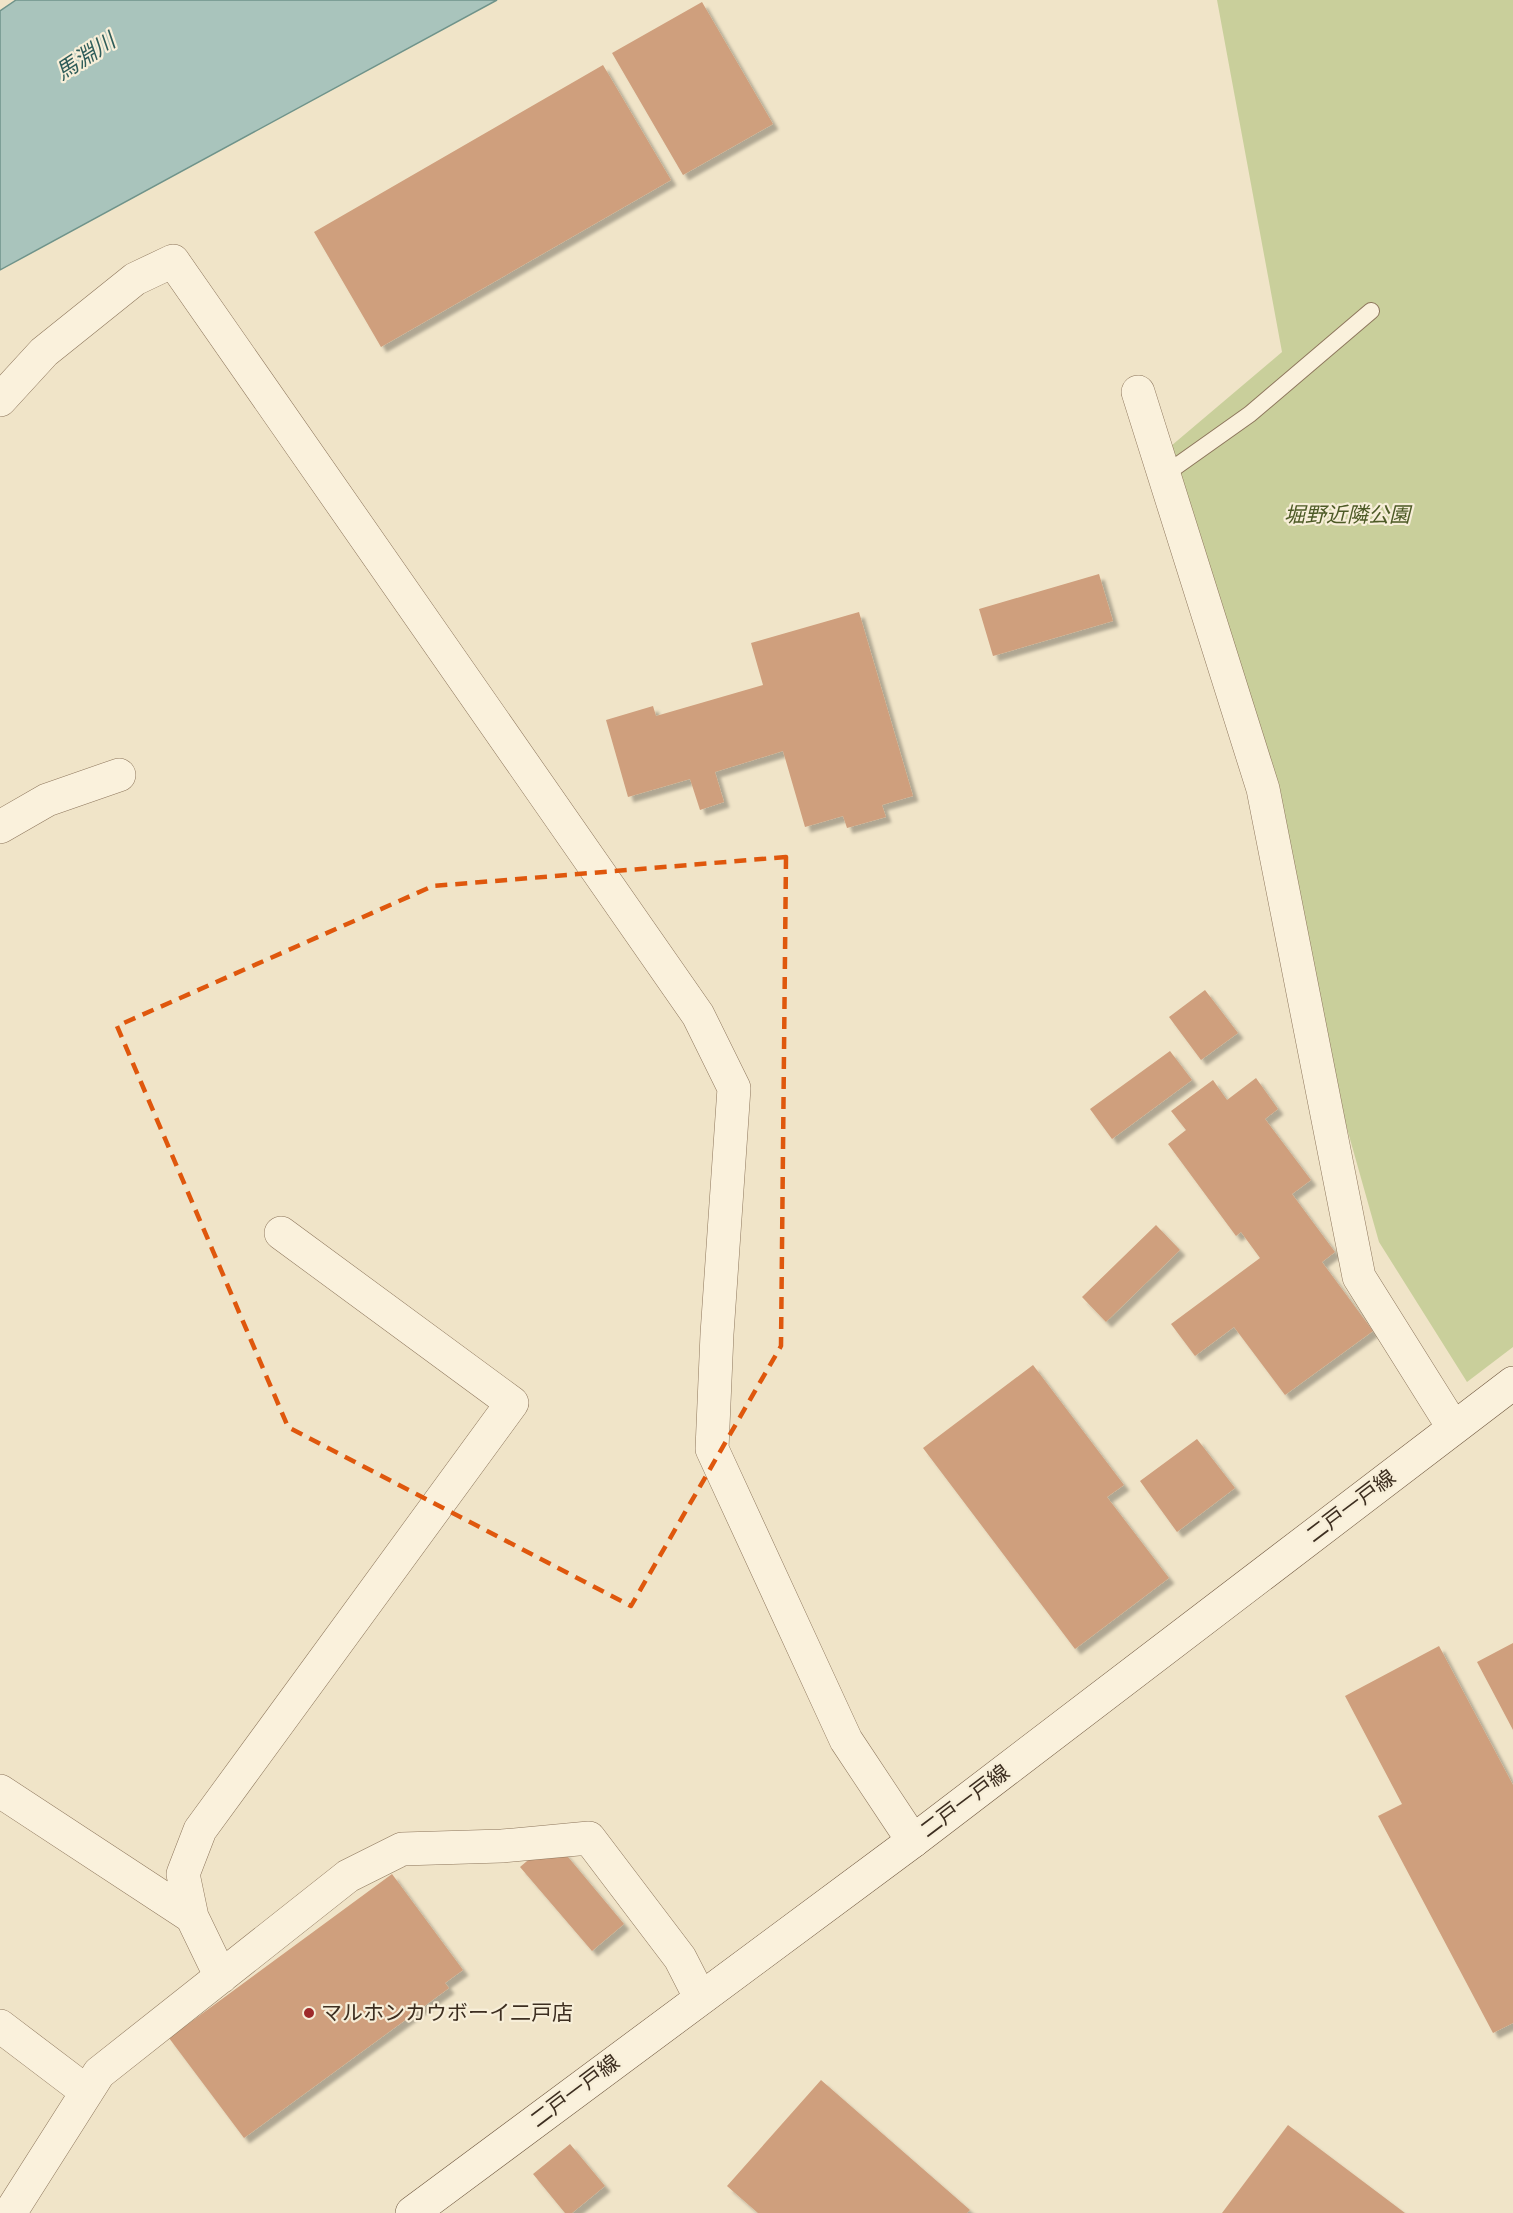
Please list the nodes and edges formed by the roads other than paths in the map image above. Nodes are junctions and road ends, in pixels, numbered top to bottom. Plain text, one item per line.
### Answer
1 (1371, 311) dead end
2 (1138, 392) dead end
3 (0, 400) edge
4 (1164, 476) junction
5 (119, 775) dead end
6 (0, 827) edge
7 (281, 1233) dead end
8 (1513, 1383) edge
9 (1453, 1427) junction
10 (0, 1791) edge
11 (913, 1841) junction
12 (192, 1917) junction
13 (221, 1977) junction
14 (700, 1997) junction
15 (0, 2026) edge
16 (87, 2092) junction
17 (10, 2213) edge
18 (412, 2213) edge

1 - 4 lane
2 - 4 street
3 - 11 street
4 - 9 street
5 - 6 street
7 - 12 street
8 - 9 street, 二戸一戸線
9 - 11 street, 二戸一戸線
10 - 12 street
11 - 14 street, 二戸一戸線
12 - 13 street
13 - 14 street
13 - 16 street
14 - 18 street, 二戸一戸線
15 - 16 street
16 - 17 street

